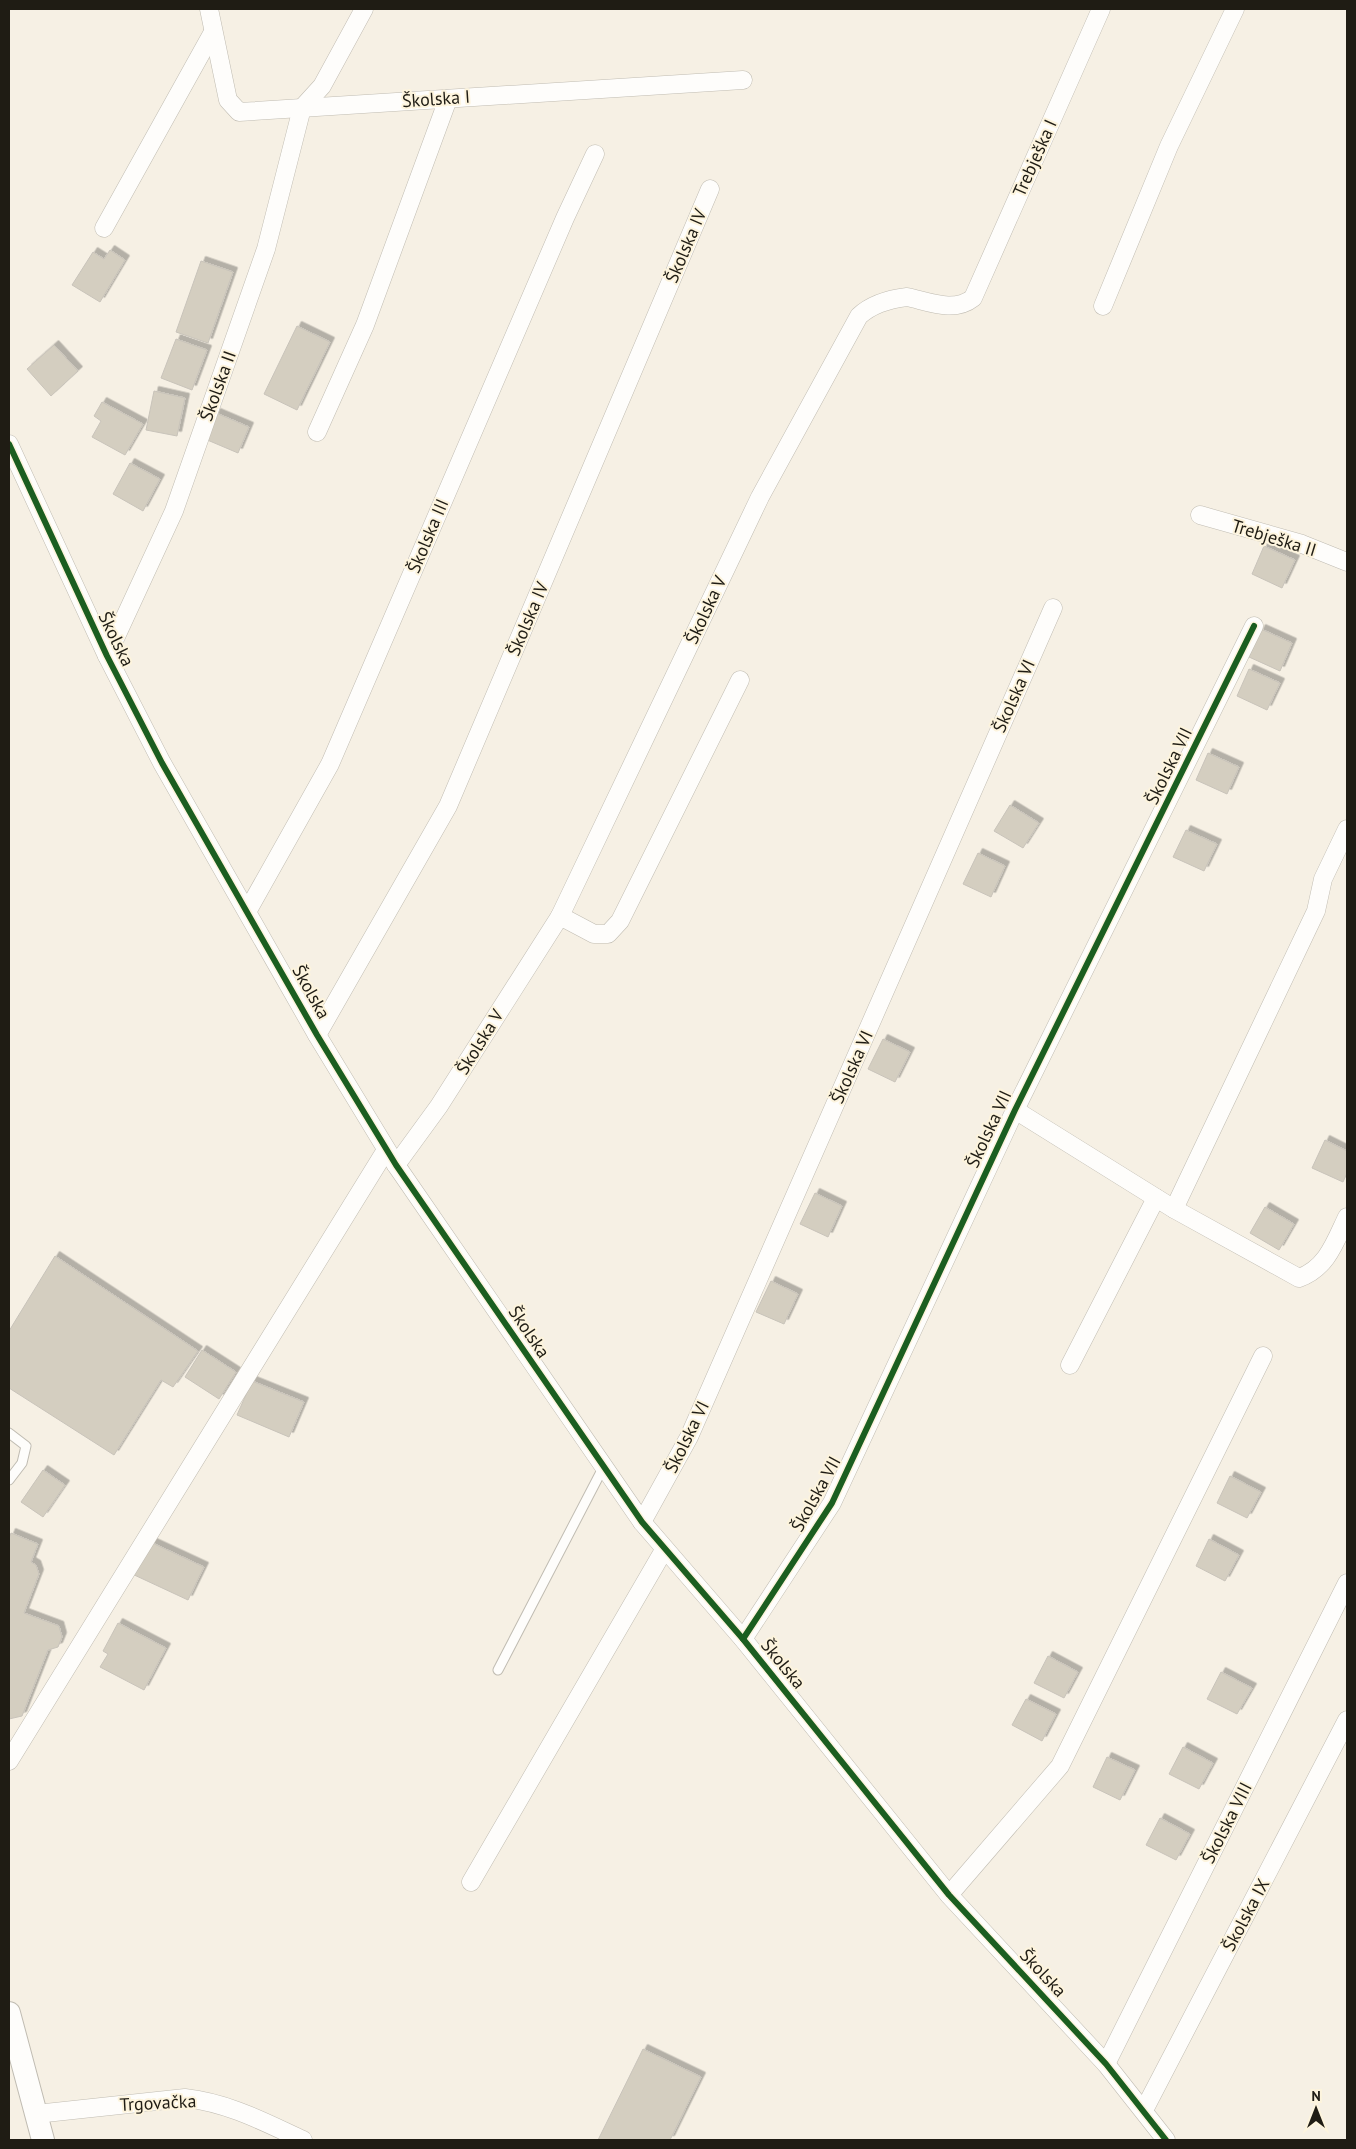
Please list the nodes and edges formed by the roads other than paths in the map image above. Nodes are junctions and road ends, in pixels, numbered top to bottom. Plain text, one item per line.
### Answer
1 (209, 9) edge
2 (364, 9) edge
3 (1101, 9) edge
4 (1234, 9) edge
5 (213, 32) junction
6 (743, 80) dead end
7 (448, 99) junction
8 (302, 108) junction
9 (595, 154) dead end
10 (710, 189) dead end
11 (104, 228) dead end
12 (1103, 306) dead end
13 (863, 312) joint
14 (316, 432) dead end
15 (9, 444) edge
16 (1200, 515) dead end
17 (1347, 562) edge
18 (1053, 608) dead end
19 (1254, 626) dead end
20 (107, 656) junction
21 (740, 680) dead end
22 (1347, 829) edge
23 (248, 910) junction
24 (560, 916) junction
25 (318, 1035) junction
26 (1015, 1110) junction
27 (386, 1150) junction
28 (396, 1165) junction
29 (1156, 1198) junction
30 (1174, 1209) junction
31 (1347, 1216) edge
32 (1263, 1356) dead end
33 (1070, 1365) dead end
34 (9, 1433) edge
35 (603, 1468) junction
36 (9, 1480) edge
37 (642, 1522) junction
38 (664, 1550) junction
39 (1347, 1583) edge
40 (743, 1639) junction
41 (498, 1670) dead end
42 (1347, 1720) edge
43 (9, 1761) edge
44 (471, 1882) dead end
45 (949, 1895) junction
46 (9, 2013) edge
47 (1106, 2064) junction
48 (1144, 2110) junction
49 (36, 2114) junction
50 (43, 2140) edge
51 (303, 2140) edge
52 (1166, 2140) edge

1 - 5 street, Školska I
2 - 8 street
3 - 13 street, Trebješka I
4 - 12 street
5 - 8 street, Školska I
5 - 11 street
6 - 7 street, Školska I
7 - 8 street, Školska I
7 - 14 street
8 - 20 street, Školska II
9 - 23 street, Školska III
10 - 25 street, Školska IV
13 - 24 street, Školska V
15 - 20 street, Školska
16 - 17 street, Trebješka II
18 - 37 street, Školska VI
19 - 26 street, Školska VII
20 - 23 street, Školska
21 - 24 street
22 - 30 street
23 - 25 street, Školska
24 - 28 street, Školska V
25 - 27 street, Školska
26 - 29 street, Školska VII
26 - 40 street, Školska VII
27 - 28 street, Školska
27 - 43 street
28 - 35 street, Školska
29 - 30 street, Školska VII
29 - 33 street
30 - 31 street, Školska VII
32 - 45 street
34 - 36 lane
35 - 37 street, Školska
35 - 41 lane
37 - 38 street, Školska
38 - 40 street, Školska
38 - 44 street
39 - 47 street, Školska VIII
40 - 45 street, Školska
42 - 48 street, Školska IX
45 - 47 street, Školska
46 - 49 street
47 - 48 street, Školska
48 - 52 street, Školska
49 - 50 street
49 - 51 street, Trgovačka

